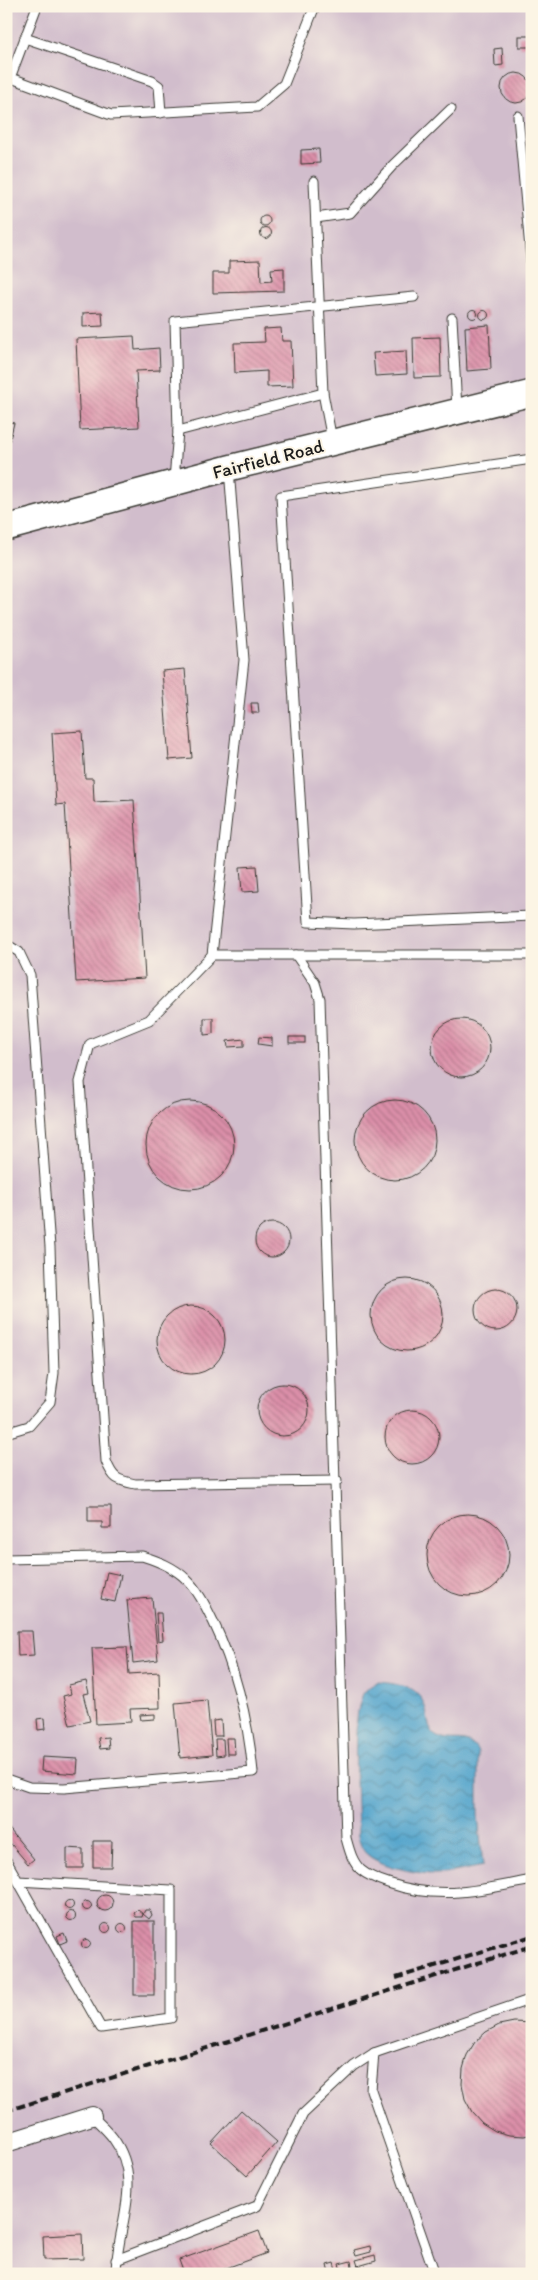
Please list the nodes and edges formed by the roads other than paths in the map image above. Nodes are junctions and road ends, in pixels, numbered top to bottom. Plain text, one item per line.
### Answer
1 (37, 6) edge
2 (315, 6) edge
3 (25, 38) junction
4 (8, 77) edge
5 (451, 109) dead end
6 (162, 113) junction
7 (518, 116) dead end
8 (314, 181) dead end
9 (316, 218) junction
10 (532, 271) edge
11 (414, 297) dead end
12 (321, 305) junction
13 (452, 318) dead end
14 (323, 393) junction
15 (532, 393) edge
16 (457, 412) junction
17 (178, 431) junction
18 (333, 442) junction
19 (532, 459) edge
20 (229, 468) junction
21 (174, 483) junction
22 (6, 528) edge
23 (532, 916) edge
24 (6, 944) edge
25 (212, 955) junction
26 (296, 955) junction
27 (532, 955) edge
28 (6, 1433) edge
29 (337, 1481) junction
30 (6, 1559) edge
31 (6, 1779) edge
32 (6, 1860) edge
33 (532, 1880) edge
34 (18, 1881) junction
35 (532, 1999) edge
36 (374, 2053) junction
37 (92, 2116) joint
38 (6, 2142) edge
39 (116, 2260) junction
40 (116, 2274) edge
41 (436, 2274) edge

1 - 3 lane
2 - 6 lane
3 - 4 lane
3 - 6 lane
4 - 6 lane
5 - 9 lane
7 - 10 lane
8 - 9 lane
9 - 12 lane
11 - 12 lane
12 - 14 lane
12 - 17 lane
13 - 16 lane
14 - 17 lane
14 - 18 lane
15 - 16 street, Fairfield Road
16 - 18 street, Fairfield Road
17 - 21 lane
18 - 20 street, Fairfield Road
19 - 23 lane
20 - 21 street, Fairfield Road
20 - 25 lane
21 - 22 street, Fairfield Road
24 - 28 lane
25 - 26 lane
25 - 29 lane
26 - 27 lane
26 - 29 lane
29 - 33 lane
30 - 31 lane
32 - 34 lane
34 - 34 lane
35 - 36 lane
36 - 39 lane
36 - 41 lane
37 - 38 street
37 - 39 lane
39 - 40 lane

